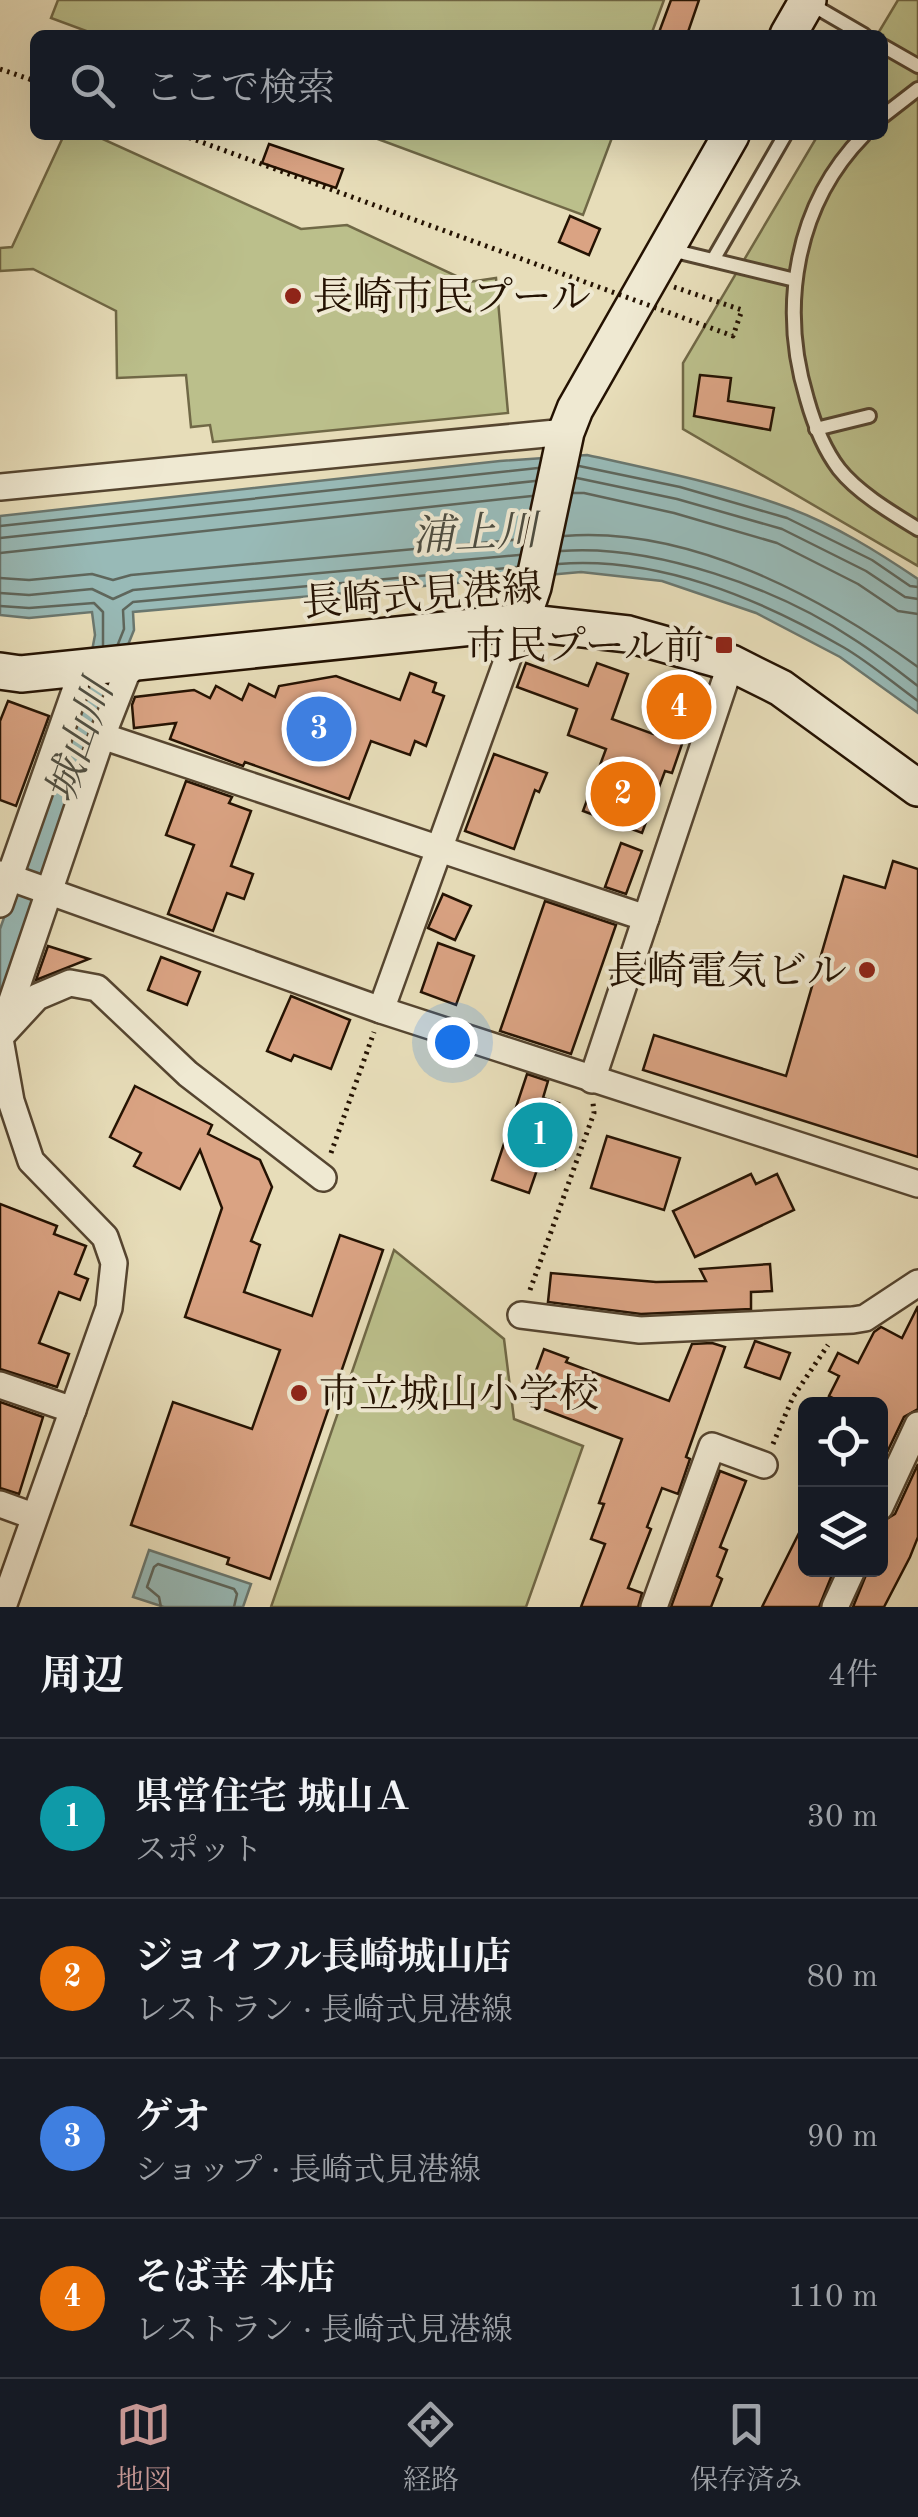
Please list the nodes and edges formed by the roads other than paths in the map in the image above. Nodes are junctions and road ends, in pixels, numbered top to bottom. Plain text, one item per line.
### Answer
1 (807, 1) edge
2 (791, 30) edge
3 (845, 30) edge
4 (888, 49) edge
5 (918, 66) edge
6 (918, 89) edge
7 (888, 112) edge
8 (728, 140) edge
9 (782, 140) edge
10 (860, 140) edge
11 (713, 260) junction
12 (658, 264) junction
13 (795, 280) junction
14 (868, 416) dead end
15 (816, 429) junction
16 (565, 437) junction
17 (0, 487) edge
18 (918, 530) edge
19 (520, 622) junction
20 (134, 662) junction
21 (732, 663) junction
22 (80, 665) junction
23 (0, 670) edge
24 (102, 736) junction
25 (918, 788) edge
26 (438, 848) junction
27 (4, 876) edge
28 (47, 892) junction
29 (0, 904) edge
30 (646, 918) junction
31 (381, 1010) junction
32 (0, 1037) edge
33 (592, 1080) junction
34 (323, 1178) road end
35 (918, 1184) edge
36 (918, 1283) edge
37 (521, 1315) road end
38 (0, 1384) edge
39 (73, 1410) junction
40 (918, 1425) edge
41 (764, 1465) road end
42 (888, 1490) edge
43 (0, 1504) edge
44 (33, 1516) junction
45 (849, 1577) edge
46 (3, 1607) edge
47 (654, 1607) edge
48 (835, 1607) edge

1 - 2 main road
1 - 3 lane
4 - 5 lane
6 - 7 lane
8 - 12 main road
9 - 11 lane
10 - 13 lane
11 - 12 lane
11 - 13 lane
12 - 16 main road
13 - 15 lane
14 - 15 lane
15 - 18 lane
16 - 17 street
16 - 19 main road
19 - 20 main road, 長崎式見港線
19 - 21 main road, 長崎式見港線
19 - 26 street
20 - 22 main road, 長崎式見港線
20 - 24 street
21 - 25 main road, 長崎式見港線
21 - 30 street
22 - 23 main road
22 - 27 street
24 - 26 street
24 - 28 street
26 - 30 street
26 - 31 street
27 - 28 street
27 - 29 street
28 - 31 street
28 - 32 street
30 - 33 street
31 - 33 street
32 - 34 street
32 - 39 street
33 - 35 street
36 - 37 street
38 - 39 street
39 - 44 street
40 - 42 street
41 - 47 street
43 - 44 street
44 - 46 street
45 - 48 street

